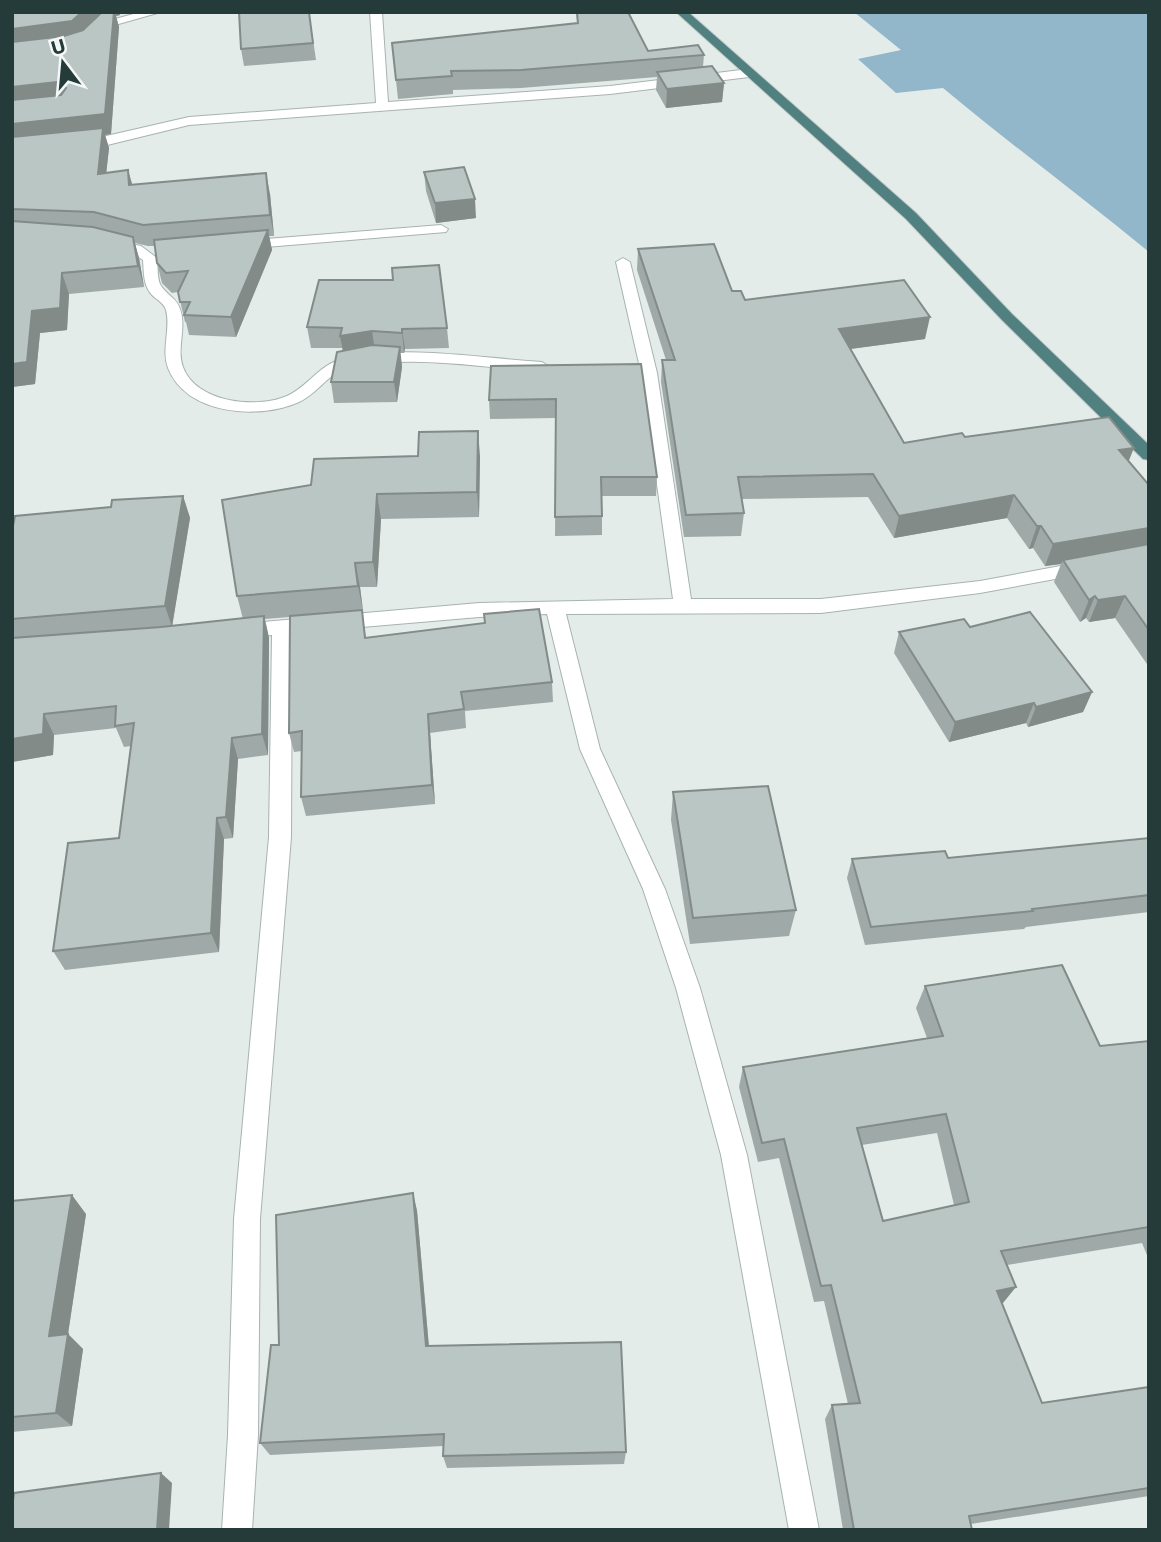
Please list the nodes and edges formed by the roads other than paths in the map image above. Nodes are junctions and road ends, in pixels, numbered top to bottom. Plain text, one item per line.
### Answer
1 (156, 12) edge
2 (376, 12) edge
3 (681, 12) edge
4 (83, 45) edge
5 (749, 72) junction
6 (382, 105) junction
7 (63, 147) edge
8 (441, 229) dead end
9 (96, 242) edge
10 (227, 247) edge
11 (623, 262) dead end
12 (556, 368) edge
13 (594, 370) edge
14 (649, 373) junction
15 (1149, 455) edge
16 (1108, 564) edge
17 (683, 606) junction
18 (555, 607) junction
19 (282, 628) junction
20 (216, 634) edge
21 (237, 1530) edge
22 (804, 1530) edge

1 - 4 street
2 - 6 street
3 - 5 highway
5 - 6 street
5 - 15 highway
6 - 7 street
8 - 10 street
9 - 12 street
11 - 14 street
13 - 14 street
14 - 17 street
16 - 17 street
17 - 18 street
18 - 19 street
18 - 22 street
19 - 20 street
19 - 21 street

